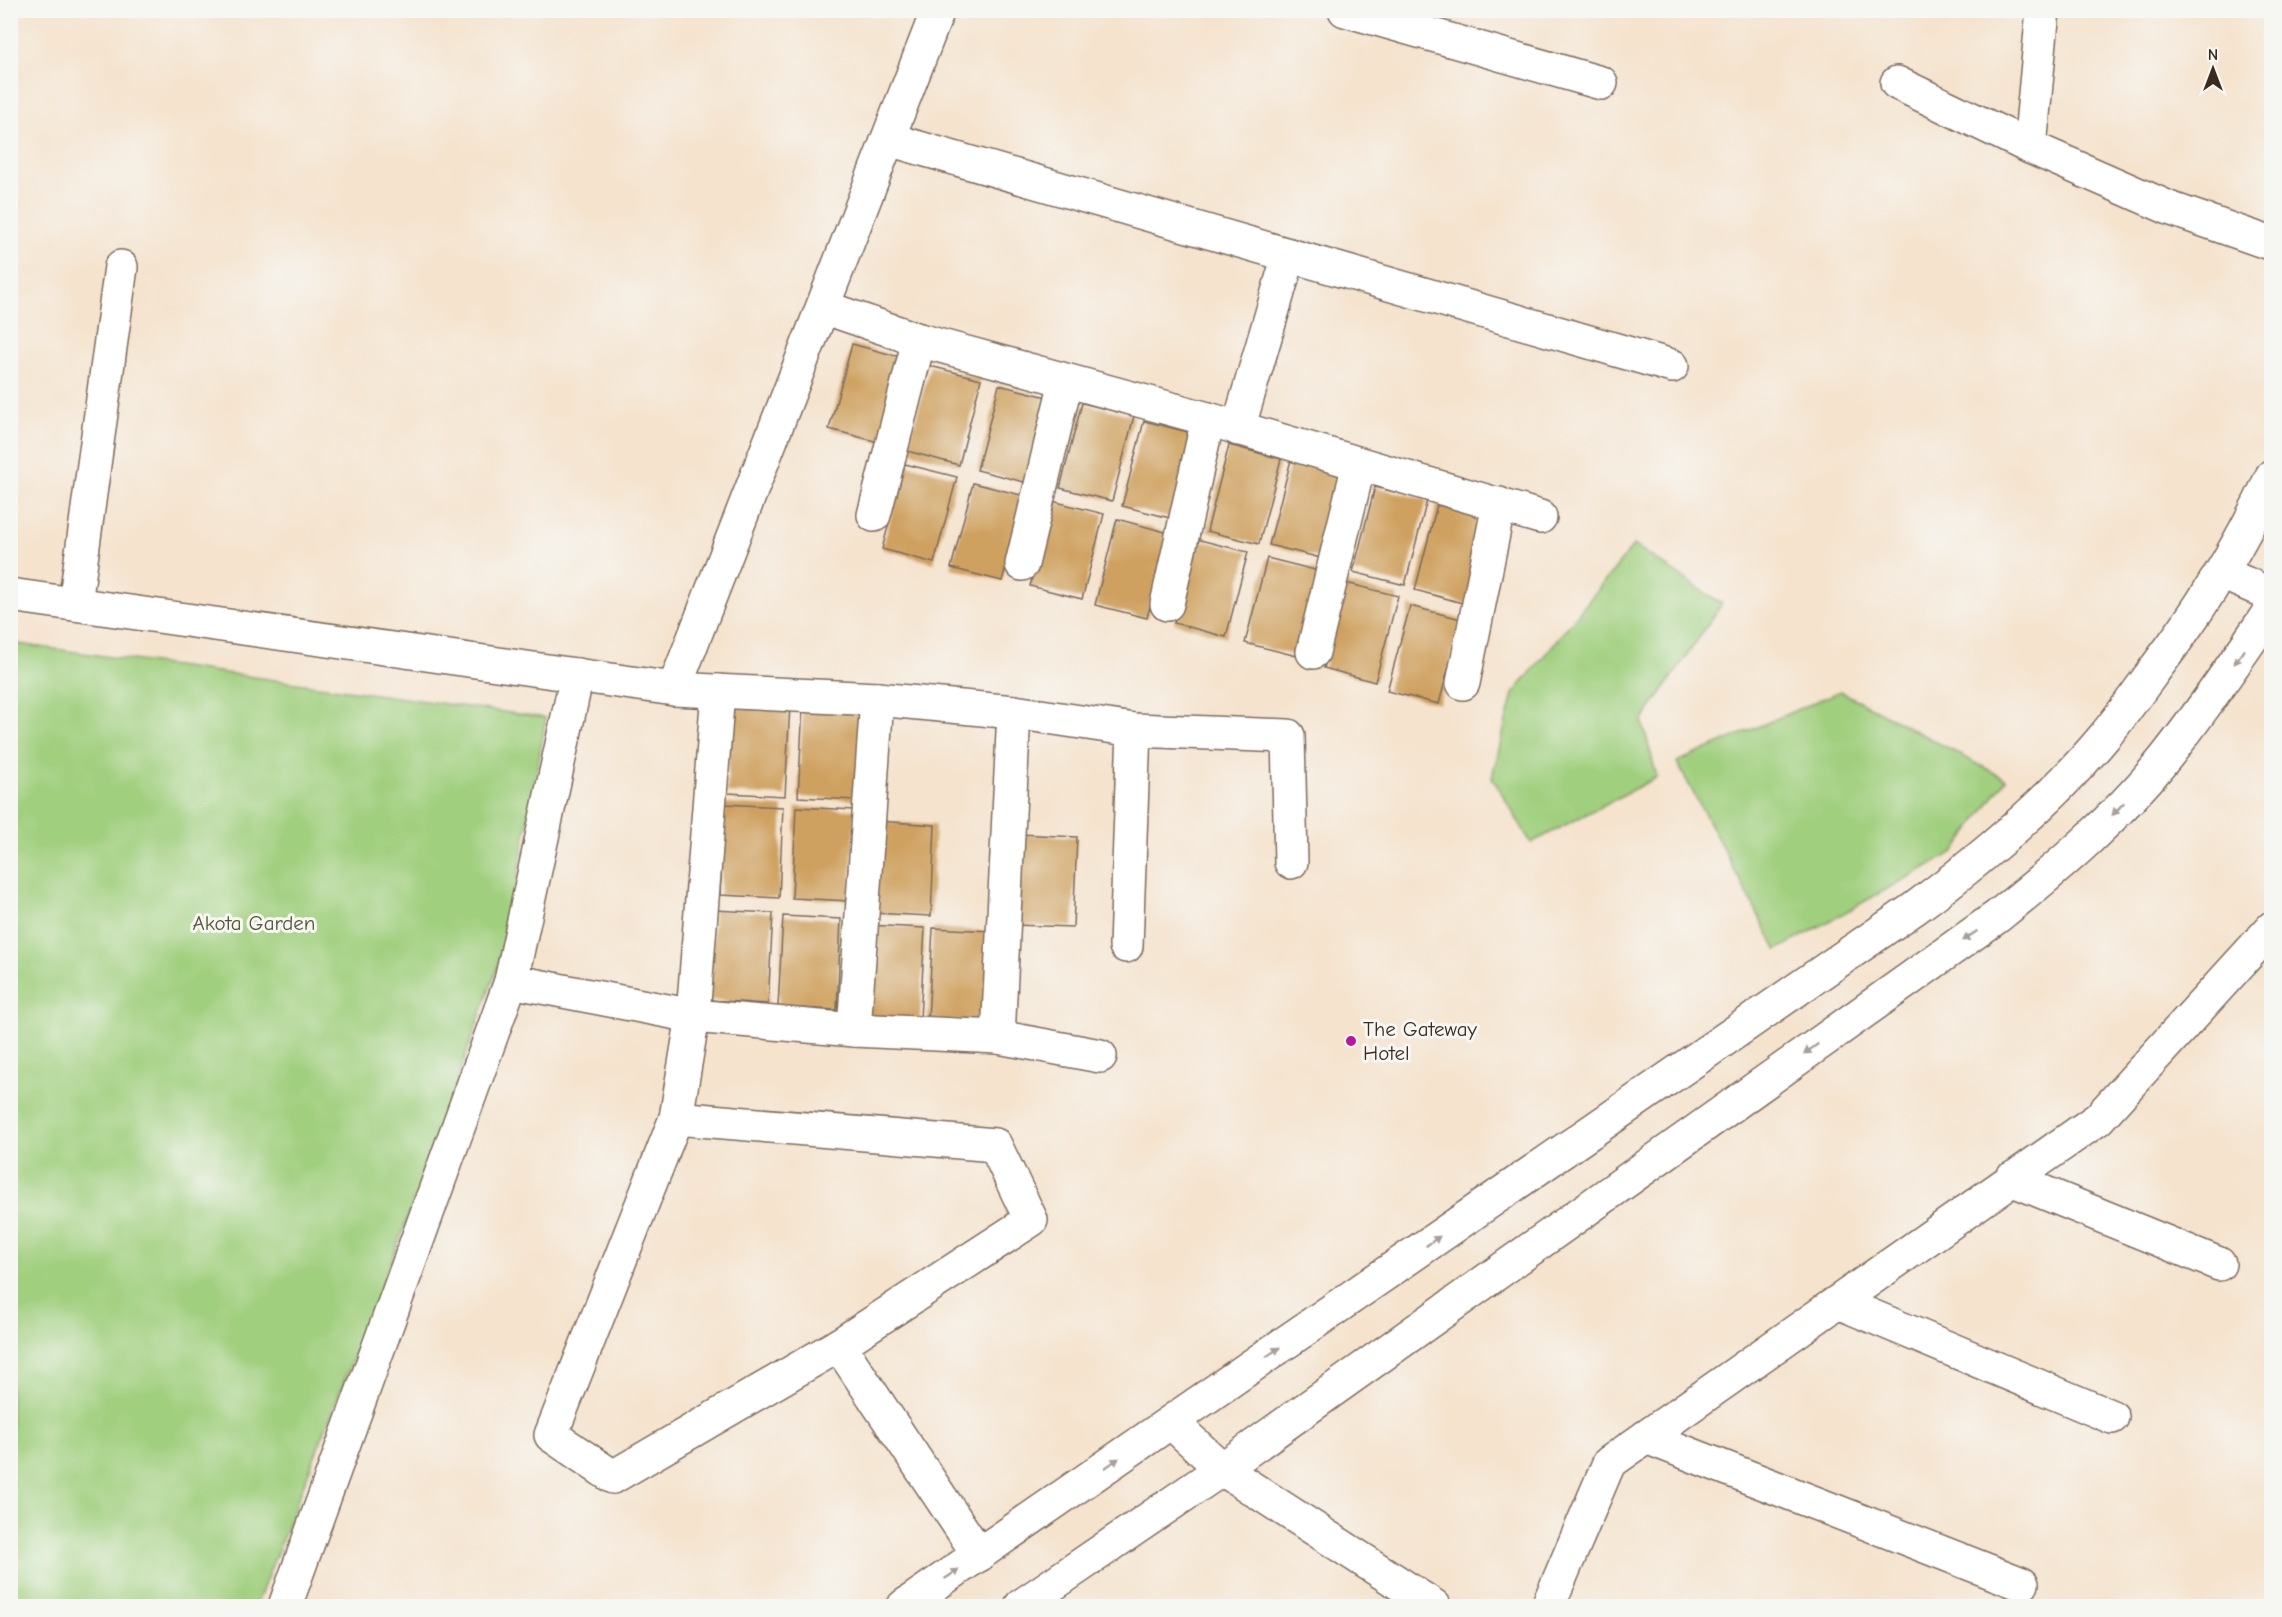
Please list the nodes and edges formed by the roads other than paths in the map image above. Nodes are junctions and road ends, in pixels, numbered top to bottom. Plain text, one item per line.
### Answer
1 (938, 10) edge
2 (1345, 10) edge
3 (2043, 10) edge
4 (1601, 83) dead end
5 (1897, 83) dead end
6 (888, 139) junction
7 (2030, 147) junction
8 (2271, 244) edge
9 (1289, 255) junction
10 (121, 267) dead end
11 (823, 307) junction
12 (920, 340) junction
13 (1672, 366) dead end
14 (1066, 381) junction
15 (1223, 424) junction
16 (1359, 464) junction
17 (2271, 476) edge
18 (1499, 504) junction
19 (874, 515) dead end
20 (1540, 517) dead end
21 (1022, 564) dead end
22 (2222, 573) junction
23 (10, 595) edge
24 (2271, 595) edge
25 (75, 604) junction
26 (1167, 604) dead end
27 (2271, 608) edge
28 (1313, 652) dead end
29 (577, 675) junction
30 (1463, 683) dead end
31 (674, 689) junction
32 (718, 691) junction
33 (877, 699) junction
34 (1014, 712) junction
35 (1134, 730) junction
36 (1291, 862) dead end
37 (2271, 928) edge
38 (1126, 946) dead end
39 (511, 981) junction
40 (693, 1016) junction
41 (854, 1030) junction
42 (999, 1037) junction
43 (1100, 1056) dead end
44 (676, 1118) junction
45 (2011, 1179) junction
46 (2219, 1264) dead end
47 (1838, 1302) junction
48 (839, 1345) junction
49 (2112, 1417) dead end
50 (1171, 1422) junction
51 (1646, 1437) junction
52 (1222, 1469) junction
53 (979, 1555) junction
54 (2022, 1584) dead end
55 (285, 1606) edge
56 (903, 1606) edge
57 (1021, 1606) edge
58 (1434, 1606) edge
59 (1548, 1606) edge

1 - 6 street
2 - 4 street
3 - 7 street
5 - 7 street
6 - 9 street
6 - 11 street
7 - 8 street
9 - 13 street
9 - 15 street
10 - 25 street
11 - 12 street
11 - 31 street
12 - 14 street
12 - 19 street
14 - 15 street
14 - 21 street
15 - 16 street
15 - 26 street
16 - 18 street
16 - 28 street
17 - 22 street
18 - 20 street
18 - 30 street
22 - 24 street
50 -> 22 street
23 - 25 street
25 - 29 street
27 -> 52 street
29 - 31 street
29 - 39 street
31 - 32 street
32 - 33 street
32 - 40 street
33 - 34 street
33 - 41 street
34 - 35 street
34 - 42 street
35 - 36 street
35 - 38 street
37 - 45 street
39 - 40 street
39 - 55 street
40 - 41 street
40 - 44 street
41 - 42 street
42 - 43 street
44 - 48 street
44 - 48 street
45 - 46 street
45 - 47 street
47 - 49 street
47 - 51 street
48 - 53 street
50 - 52 street
53 -> 50 street
51 - 54 street
51 - 59 street
52 - 57 street
52 - 58 street
56 -> 53 street

